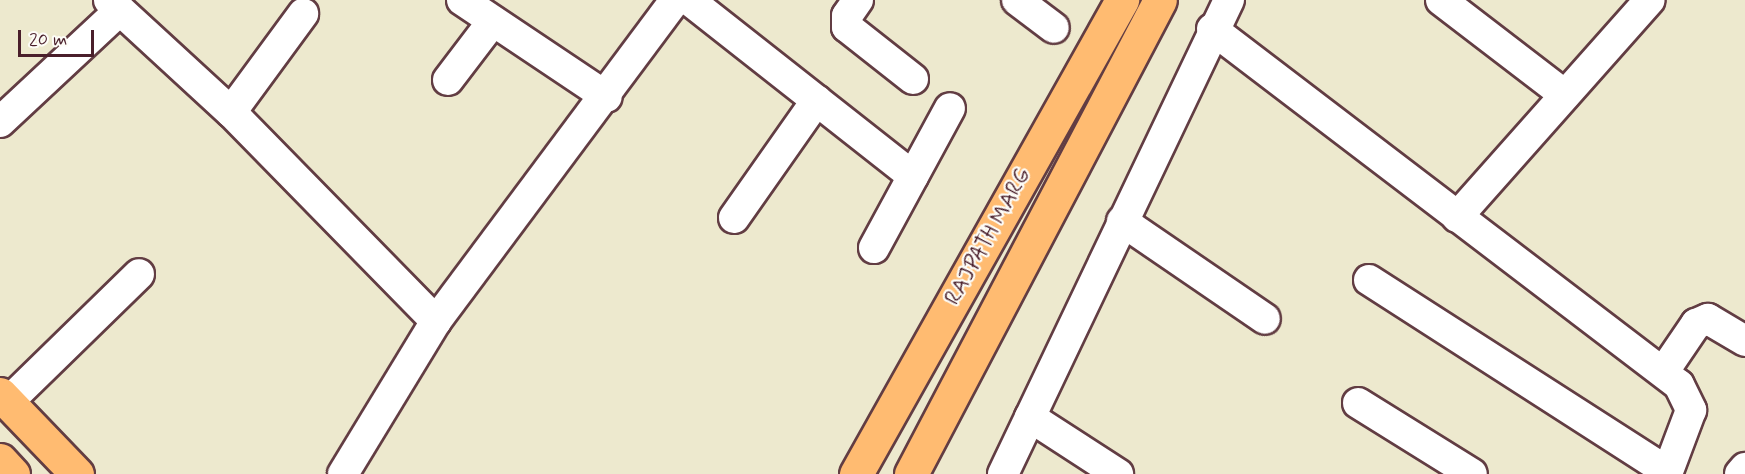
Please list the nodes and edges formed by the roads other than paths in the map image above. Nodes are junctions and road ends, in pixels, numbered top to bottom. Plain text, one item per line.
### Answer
1 (462, 0) edge
2 (675, 0) edge
3 (689, 0) edge
4 (858, 0) edge
5 (1017, 0) edge
6 (1122, 0) edge
7 (1161, 0) edge
8 (1229, 0) edge
9 (1441, 0) edge
10 (1650, 0) edge
11 (114, 5) edge
12 (303, 14) dead end
13 (493, 21) junction
14 (1054, 28) dead end
15 (1212, 29) junction
16 (913, 79) dead end
17 (448, 80) dead end
18 (1565, 95) junction
19 (607, 97) junction
20 (817, 100) junction
21 (6, 105) edge
22 (950, 108) dead end
23 (231, 112) junction
24 (913, 176) junction
25 (1457, 217) junction
26 (734, 218) dead end
27 (1122, 221) junction
28 (874, 248) dead end
29 (139, 274) dead end
30 (1369, 280) dead end
31 (1265, 319) dead end
32 (436, 321) junction
33 (1745, 341) edge
34 (1664, 371) junction
35 (4, 398) edge
36 (1358, 403) dead end
37 (1030, 417) junction
38 (363, 435) junction
39 (0, 460) edge
40 (1745, 468) edge
41 (1667, 473) edge
42 (13, 474) edge
43 (77, 474) edge
44 (322, 474) edge
45 (343, 474) edge
46 (856, 474) edge
47 (911, 474) edge
48 (1004, 474) edge
49 (1118, 474) edge
50 (1472, 474) edge
51 (1740, 474) edge

1 - 13 street
2 - 19 street
3 - 20 street
4 - 16 street
5 - 14 street
6 - 46 main road, RAJPATH MARG
7 - 47 main road, RAJPATH MARG
8 - 15 street
9 - 18 street
10 - 18 street
11 - 21 street
11 - 23 street
12 - 23 street
13 - 17 street
13 - 19 street
15 - 25 street
15 - 27 street
18 - 25 street
19 - 32 street
20 - 24 street
20 - 26 street
22 - 24 street
23 - 32 street
24 - 28 street
25 - 34 street
27 - 31 street
27 - 37 street
29 - 35 street
30 - 41 street
32 - 38 street
33 - 34 street
34 - 41 street
35 - 43 main road
36 - 50 street
37 - 48 street
37 - 49 street
38 - 44 street
38 - 45 street
39 - 42 main road
40 - 51 street

